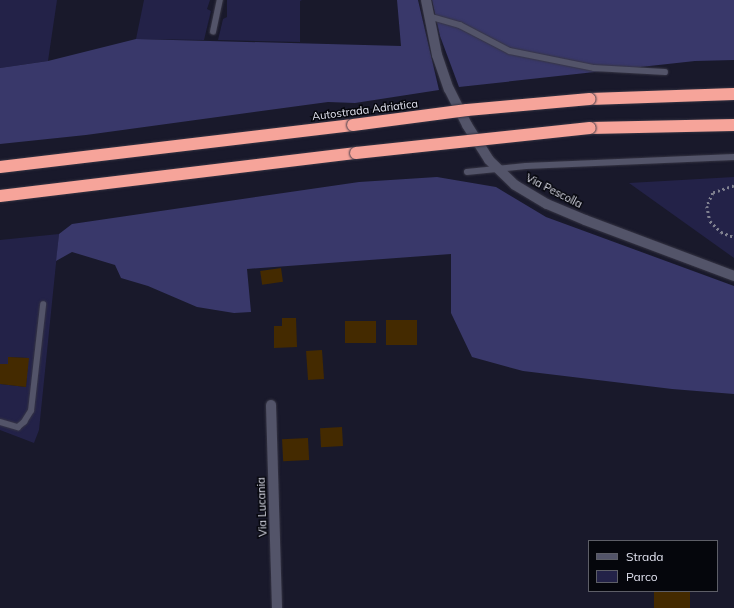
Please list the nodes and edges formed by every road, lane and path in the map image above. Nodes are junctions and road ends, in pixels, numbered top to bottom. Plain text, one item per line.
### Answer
1 (220, 0) edge
2 (426, 0) edge
3 (428, 16) junction
4 (213, 32) dead end
5 (665, 72) dead end
6 (734, 94) edge
7 (734, 125) edge
8 (734, 157) edge
9 (0, 168) edge
10 (499, 170) junction
11 (467, 172) dead end
12 (734, 186) edge
13 (0, 196) edge
14 (734, 238) edge
15 (734, 276) edge
16 (43, 305) dead end
17 (271, 405) dead end
18 (0, 422) edge
19 (277, 608) edge

1 - 4 lane
2 - 3 street, Via Pescolla
3 - 5 lane
3 - 10 street, Via Pescolla
6 - 9 highway, Autostrada Adriatica, bridge
7 - 13 highway, bridge
8 - 10 lane
10 - 11 lane
10 - 15 street, Via Pescolla
12 - 14 path
16 - 18 lane
17 - 19 street, Via Lucania

